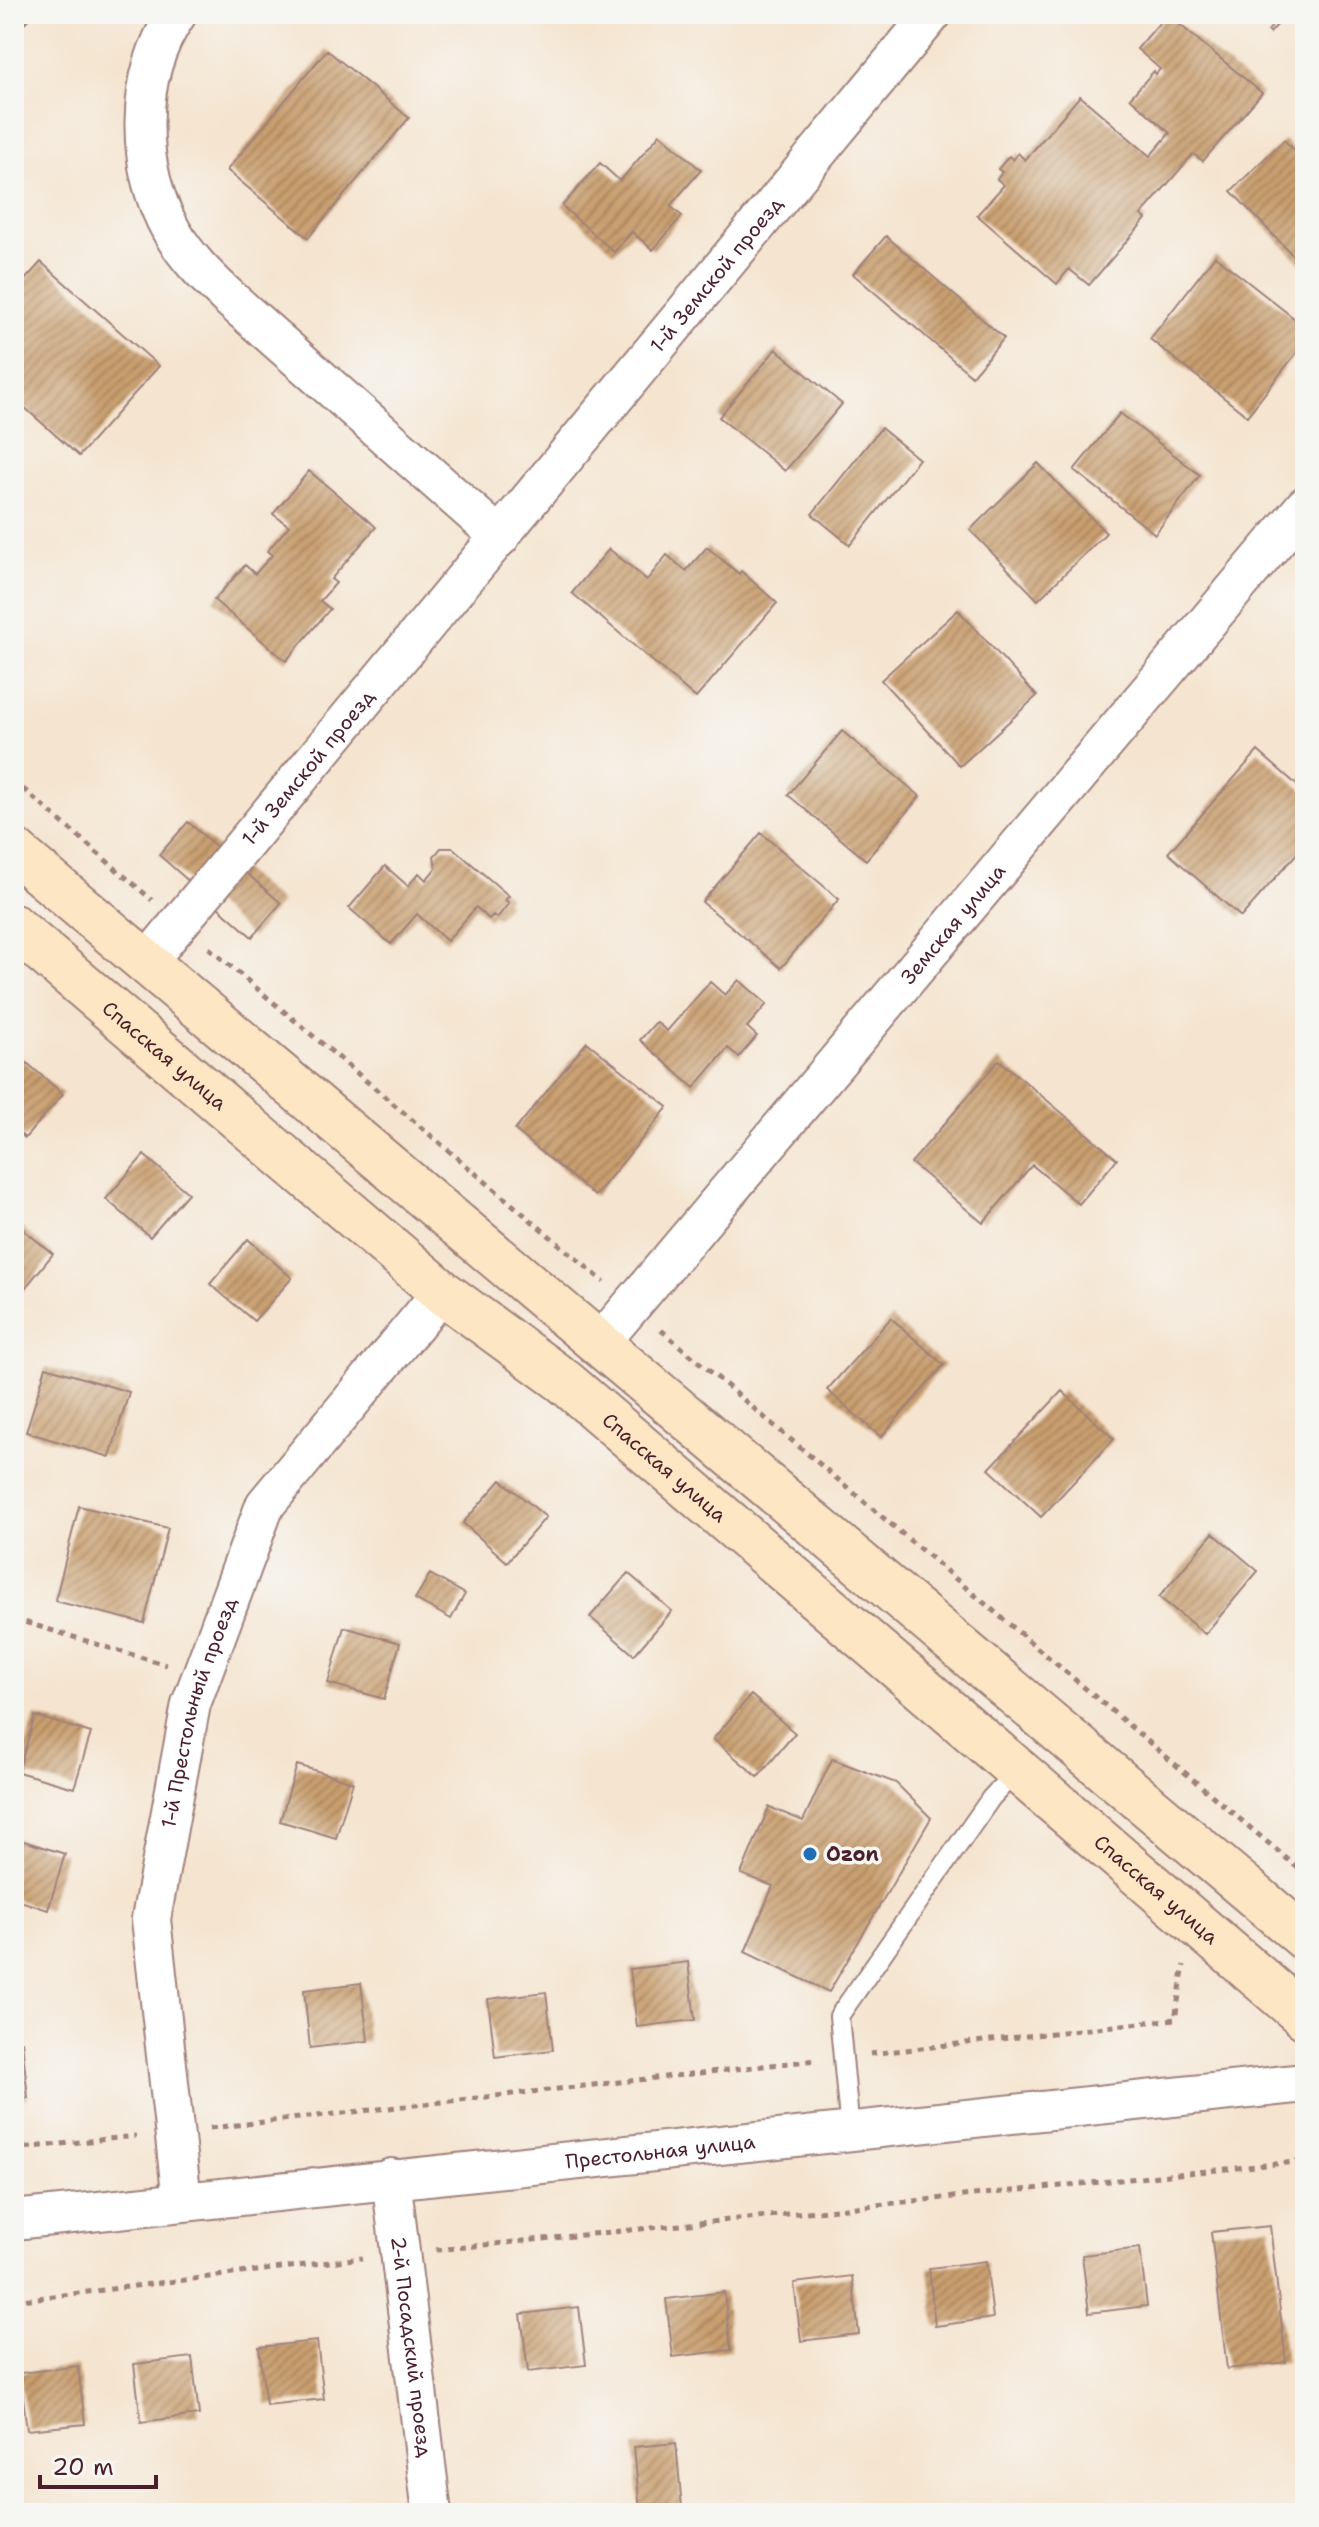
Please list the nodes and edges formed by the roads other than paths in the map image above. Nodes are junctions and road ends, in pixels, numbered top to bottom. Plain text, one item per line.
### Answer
1 (177, 14) edge
2 (932, 14) edge
3 (1305, 506) edge
4 (500, 537) junction
5 (14, 851) edge
6 (14, 927) edge
7 (146, 963) junction
8 (442, 1292) junction
9 (600, 1343) junction
10 (1017, 1770) junction
11 (1305, 1938) edge
12 (1305, 2017) edge
13 (1305, 2083) edge
14 (850, 2131) junction
15 (391, 2178) junction
16 (182, 2201) junction
17 (14, 2220) edge
18 (432, 2513) edge

1 - 4 street
2 - 4 street, 1-й Земской проезд
3 - 9 street, Земская улица
4 - 7 street, 1-й Земской проезд
5 - 7 street
6 - 8 street, Спасская улица
7 - 9 street
8 - 10 street, Спасская улица
8 - 16 street, 1-й Престольный проезд
9 - 11 street
10 - 12 street, Спасская улица
10 - 14 lane
13 - 14 street, Престольная улица
14 - 15 street, Престольная улица
15 - 16 street, Престольная улица
15 - 18 street, 2-й Посадский проезд
16 - 17 street, Престольная улица

